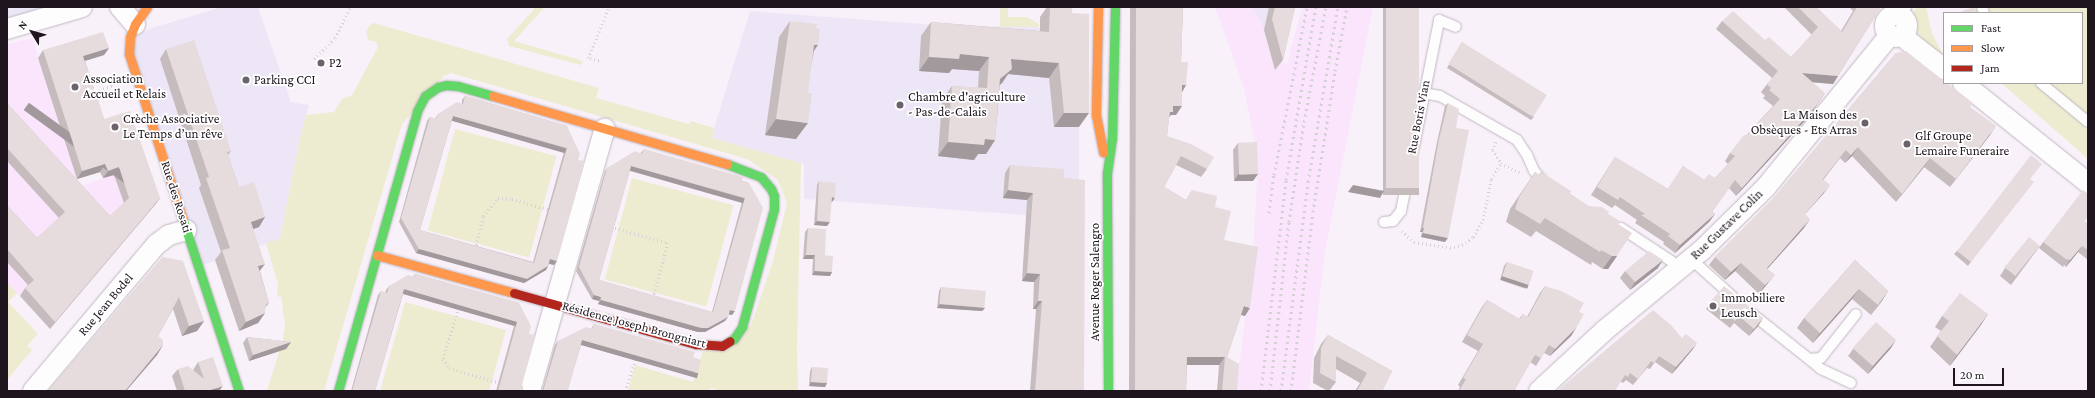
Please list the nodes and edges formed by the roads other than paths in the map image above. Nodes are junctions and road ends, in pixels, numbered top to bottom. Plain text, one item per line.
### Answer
1 (82, 7) edge
2 (120, 7) edge
3 (147, 7) edge
4 (1115, 7) edge
5 (1096, 8) edge
6 (1898, 19) edge
7 (135, 24) junction
8 (1456, 27) dead end
9 (7, 29) edge
10 (1116, 37) junction
11 (1943, 68) edge
12 (1963, 84) edge
13 (2042, 84) edge
14 (1423, 93) junction
15 (2088, 122) edge
16 (605, 128) junction
17 (1107, 172) junction
18 (2088, 183) edge
19 (1555, 188) edge
20 (1389, 221) road end
21 (1614, 224) edge
22 (186, 230) junction
23 (377, 255) junction
24 (1685, 265) junction
25 (555, 304) junction
26 (1856, 314) dead end
27 (1809, 359) junction
28 (1851, 383) dead end
29 (32, 391) edge
30 (239, 391) edge
31 (338, 391) edge
32 (530, 391) edge
33 (1108, 391) edge
34 (1539, 391) edge

1 - 9 street
2 - 7 street
3 - 7 street, Rue des Rosati
4 - 10 street, Avenue Roger Salengro
5 - 10 lane
5 - 17 street, Avenue Roger Salengro
6 - 11 street
6 - 24 street, Rue Gustave Colin
7 - 22 street, Rue des Rosati
8 - 14 lane, Rue Boris Vian
10 - 17 street, Avenue Roger Salengro
12 - 18 street
13 - 15 lane
14 - 19 lane
14 - 20 lane, Rue Boris Vian
16 - 23 street, Résidence Joseph Brongniart
16 - 25 street, Résidence Joseph Brongniart
16 - 25 street, Résidence Joseph Brongniart
17 - 33 street, Avenue Roger Salengro
21 - 24 lane
22 - 29 street, Rue Jean Bodel
22 - 30 street, Rue des Rosati
23 - 25 street, Résidence Joseph Brongniart
23 - 31 street, Résidence Joseph Brongniart
24 - 27 lane
24 - 34 street, Rue Gustave Colin
25 - 32 street, Résidence Joseph Brongniart
26 - 27 lane
27 - 28 lane

